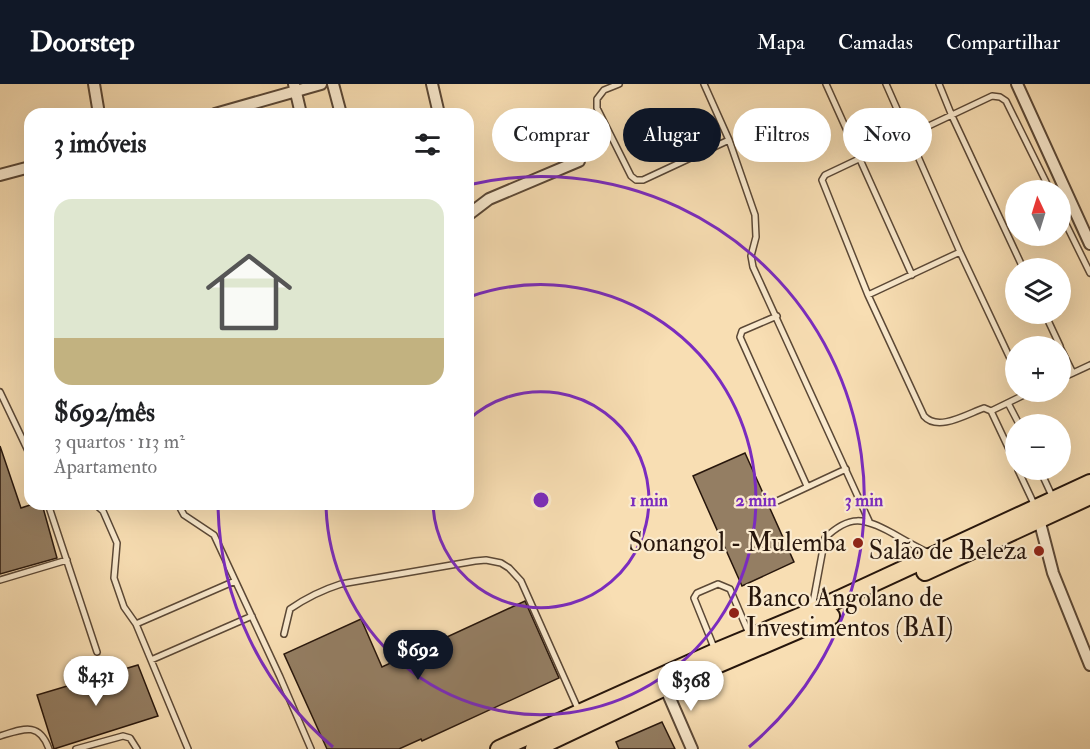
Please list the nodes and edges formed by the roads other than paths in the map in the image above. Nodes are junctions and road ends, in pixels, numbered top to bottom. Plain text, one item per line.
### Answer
1 (94, 84) edge
2 (321, 84) edge
3 (333, 84) edge
4 (432, 84) edge
5 (619, 84) edge
6 (704, 84) edge
7 (826, 84) edge
8 (886, 84) edge
9 (939, 84) edge
10 (1017, 84) edge
11 (295, 88) edge
12 (98, 108) edge
13 (233, 108) edge
14 (300, 108) edge
15 (339, 108) edge
16 (438, 108) edge
17 (896, 108) edge
18 (952, 116) junction
19 (843, 122) edge
20 (932, 126) edge
21 (729, 140) junction
22 (577, 162) edge
23 (853, 162) edge
24 (861, 162) edge
25 (920, 162) edge
26 (24, 169) edge
27 (0, 175) edge
28 (1045, 180) edge
29 (474, 210) edge
30 (1071, 234) edge
31 (1090, 244) edge
32 (960, 252) junction
33 (1018, 258) edge
34 (1090, 273) edge
35 (912, 274) junction
36 (868, 295) junction
37 (777, 316) junction
38 (1005, 348) edge
39 (1090, 365) edge
40 (1072, 373) edge
41 (0, 392) edge
42 (1008, 403) joint
43 (991, 411) junction
44 (1013, 414) edge
45 (1005, 441) edge
46 (24, 442) edge
47 (846, 470) junction
48 (1022, 480) edge
49 (1045, 480) edge
50 (1090, 483) edge
51 (807, 486) junction
52 (1090, 496) edge
53 (1054, 499) junction
54 (775, 502) dead end
55 (50, 510) edge
56 (102, 510) edge
57 (181, 510) edge
58 (1037, 513) junction
59 (869, 521) junction
60 (934, 555) junction
61 (67, 560) junction
62 (0, 580) edge
63 (235, 581) junction
64 (811, 612) junction
65 (252, 616) junction
66 (136, 624) junction
67 (284, 634) dead end
68 (750, 637) junction
69 (97, 652) dead end
70 (716, 652) junction
71 (151, 660) junction
72 (1090, 664) edge
73 (665, 687) junction
74 (580, 713) junction
75 (0, 736) edge
76 (49, 749) edge
77 (76, 749) edge
78 (137, 749) edge
79 (188, 749) edge
80 (311, 749) edge
81 (499, 749) edge
82 (534, 749) edge
83 (692, 749) edge

1 - 12 street
2 - 11 street
3 - 15 street
4 - 16 street
5 - 21 lane
6 - 21 lane
7 - 19 lane
8 - 17 lane
9 - 18 lane
10 - 31 street
11 - 13 street
11 - 14 street
18 - 20 lane
18 - 28 lane
18 - 33 lane
21 - 37 lane
22 - 29 street
23 - 36 lane
24 - 35 lane
25 - 32 lane
26 - 27 street
30 - 34 lane
32 - 35 lane
32 - 38 lane
35 - 36 lane
36 - 43 lane
37 - 47 lane
37 - 51 lane
39 - 40 lane
41 - 46 lane
42 - 43 lane
42 - 44 lane
43 - 45 lane
47 - 51 lane
47 - 59 lane
48 - 58 lane
49 - 53 lane
50 - 53 main road
51 - 54 lane
52 - 58 main road
53 - 58 main road
55 - 61 lane
56 - 66 lane
57 - 63 lane
58 - 60 main road
58 - 72 street
58 - 73 main road
59 - 60 lane
59 - 64 lane
60 - 64 main road
61 - 62 lane
61 - 69 lane
63 - 65 lane
63 - 66 lane
64 - 68 main road
65 - 71 lane
65 - 80 lane
66 - 71 lane
67 - 74 lane
68 - 70 main road
68 - 70 lane
70 - 74 main road
71 - 79 lane
73 - 82 main road
73 - 83 street
74 - 81 main road
75 - 76 lane
77 - 78 lane

